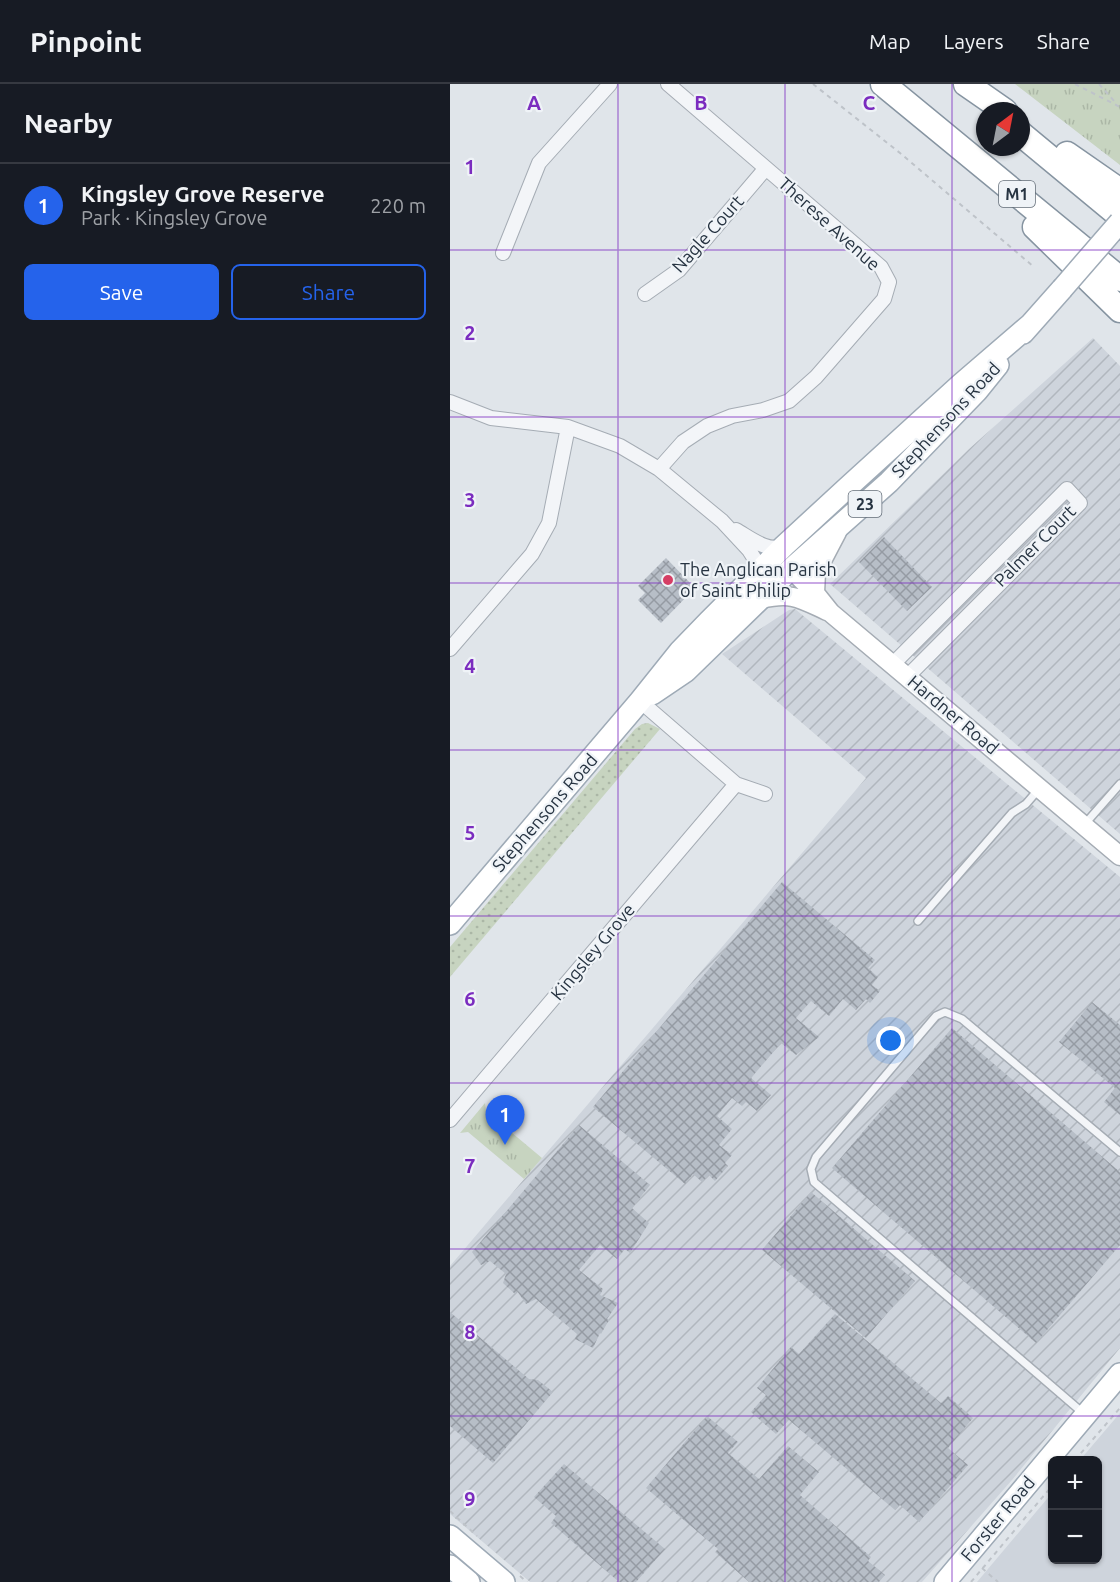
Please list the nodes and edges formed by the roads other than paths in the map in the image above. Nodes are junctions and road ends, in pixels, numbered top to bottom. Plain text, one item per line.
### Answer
1 (610, 84) edge
2 (668, 84) edge
3 (884, 84) edge
4 (961, 84) edge
5 (966, 84) edge
6 (982, 102) edge
7 (992, 102) edge
8 (913, 109) junction
9 (1030, 128) edge
10 (1030, 141) edge
11 (766, 168) junction
12 (1120, 191) edge
13 (1120, 216) edge
14 (1120, 222) edge
15 (503, 253) dead end
16 (1120, 279) edge
17 (645, 294) dead end
18 (1120, 310) edge
19 (1031, 324) junction
20 (450, 402) edge
21 (568, 427) junction
22 (658, 469) junction
23 (722, 521) junction
24 (839, 528) junction
25 (784, 546) junction
26 (997, 558) junction
27 (761, 569) junction
28 (791, 569) junction
29 (1010, 571) junction
30 (815, 593) junction
31 (761, 599) junction
32 (831, 613) junction
33 (450, 649) edge
34 (900, 670) junction
35 (640, 701) junction
36 (736, 784) junction
37 (1120, 784) edge
38 (1040, 788) junction
39 (765, 794) dead end
40 (1084, 825) junction
41 (1120, 856) edge
42 (918, 921) dead end
43 (450, 924) edge
44 (450, 1120) edge
45 (1120, 1152) edge
46 (1120, 1374) edge
47 (1085, 1415) junction
48 (450, 1536) edge
49 (450, 1566) edge
50 (469, 1582) edge
51 (504, 1582) edge
52 (945, 1582) edge

1 - 15 street
2 - 11 street, Therese Avenue
3 - 8 highway, M1
4 - 6 highway
5 - 7 highway
8 - 16 highway, M1
8 - 18 highway
9 - 12 highway
10 - 13 highway
11 - 17 street, Nagle Court
11 - 22 street, Therese Avenue
14 - 19 main road, Stephensons Road / 23, bridge
19 - 24 main road, Stephensons Road / 23
19 - 25 main road, Stephensons Road / 23
20 - 21 street
21 - 22 street
21 - 33 street
22 - 23 street
23 - 25 street
23 - 27 street
24 - 28 main road, Stephensons Road / 23
24 - 30 street
25 - 27 main road, Stephensons Road / 23
26 - 29 street
26 - 29 street, Palmer Court
26 - 34 street, Palmer Court
27 - 28 main road
27 - 35 main road, Stephensons Road / 23
28 - 30 street, Hardner Road
28 - 31 main road, Stephensons Road / 23
29 - 34 street, Palmer Court
30 - 32 street, Hardner Road
31 - 32 street
31 - 35 main road, Stephensons Road / 23
32 - 34 street, Hardner Road
34 - 38 street, Hardner Road
35 - 36 street
35 - 43 main road, Stephensons Road / 23
36 - 39 street
36 - 44 street, Kingsley Grove
37 - 40 lane
38 - 40 street, Hardner Road
38 - 42 lane
40 - 41 street, Hardner Road
45 - 47 lane
46 - 47 main road, Forster Road
47 - 52 main road, Forster Road
48 - 51 main road
49 - 50 main road

